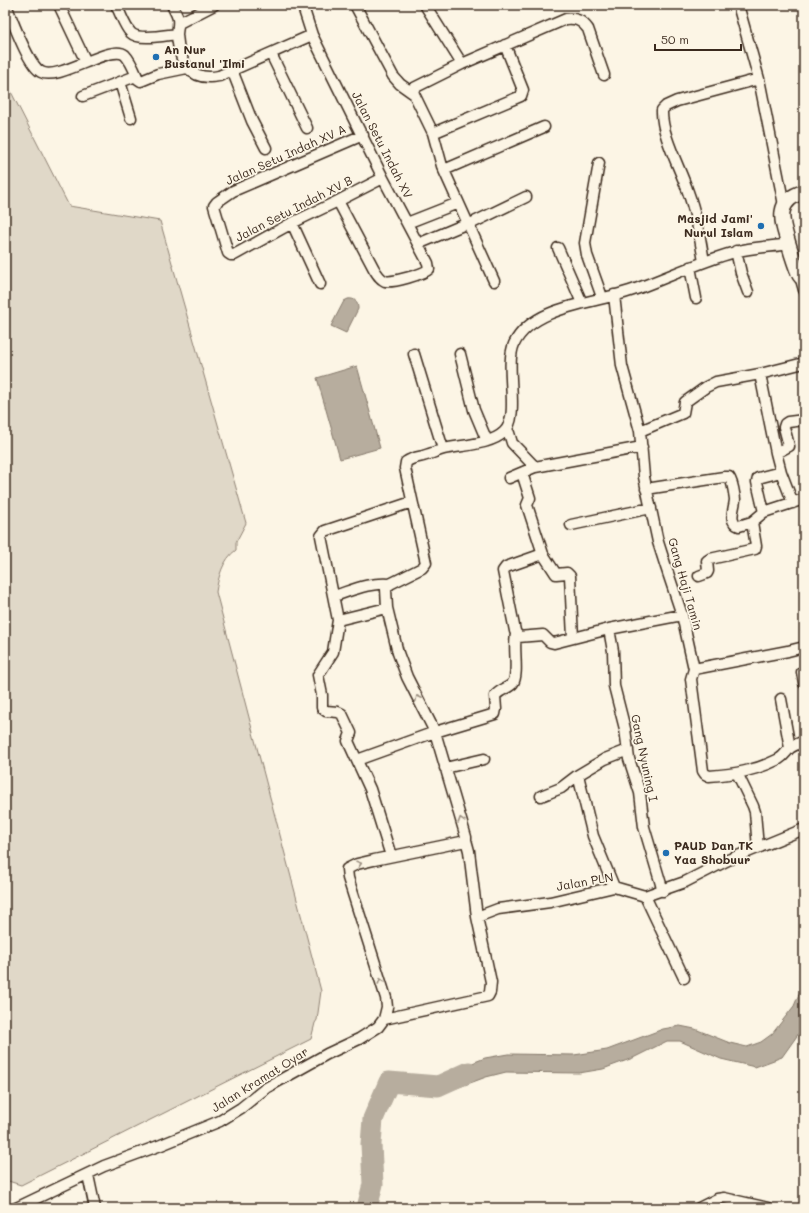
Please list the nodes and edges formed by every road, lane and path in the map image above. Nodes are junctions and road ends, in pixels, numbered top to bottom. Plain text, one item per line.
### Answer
1 (6, 5) edge
2 (59, 5) edge
3 (116, 5) edge
4 (172, 5) edge
5 (214, 5) edge
6 (307, 5) edge
7 (355, 5) edge
8 (425, 5) edge
9 (738, 5) edge
10 (178, 28) junction
11 (312, 36) junction
12 (505, 46) junction
13 (271, 54) junction
14 (86, 62) junction
15 (462, 64) junction
16 (187, 68) junction
17 (232, 70) junction
18 (604, 75) dead end
19 (136, 76) junction
20 (759, 79) junction
21 (120, 82) junction
22 (410, 90) junction
23 (83, 96) dead end
24 (131, 118) dead end
25 (544, 127) dead end
26 (307, 128) dead end
27 (433, 132) junction
28 (363, 135) junction
29 (266, 148) dead end
30 (600, 163) dead end
31 (444, 170) junction
32 (383, 178) junction
33 (804, 192) edge
34 (526, 196) dead end
35 (221, 199) joint
36 (338, 202) junction
37 (458, 202) junction
38 (784, 205) junction
39 (292, 223) junction
40 (407, 223) junction
41 (468, 224) junction
42 (418, 244) junction
43 (789, 244) junction
44 (558, 248) dead end
45 (736, 251) junction
46 (704, 262) junction
47 (690, 267) junction
48 (802, 277) edge
49 (494, 281) dead end
50 (320, 284) dead end
51 (804, 290) edge
52 (748, 292) dead end
53 (614, 295) junction
54 (602, 297) junction
55 (696, 298) dead end
56 (582, 303) junction
57 (414, 354) dead end
58 (460, 354) dead end
59 (804, 363) edge
60 (760, 374) junction
61 (804, 420) edge
62 (507, 430) junction
63 (640, 431) junction
64 (487, 441) junction
65 (642, 447) junction
66 (443, 450) junction
67 (776, 453) junction
68 (535, 467) junction
69 (781, 472) junction
70 (522, 473) junction
71 (509, 478) dead end
72 (646, 489) junction
73 (804, 499) edge
74 (412, 502) junction
75 (793, 503) junction
76 (651, 508) junction
77 (764, 512) junction
78 (752, 522) junction
79 (571, 525) dead end
80 (543, 554) junction
81 (699, 576) dead end
82 (390, 584) junction
83 (334, 596) junction
84 (387, 608) junction
85 (682, 615) junction
86 (338, 620) junction
87 (609, 629) junction
88 (516, 634) junction
89 (573, 638) junction
90 (804, 647) edge
91 (694, 669) junction
92 (781, 699) dead end
93 (435, 732) junction
94 (804, 741) edge
95 (790, 748) junction
96 (628, 750) junction
97 (484, 758) dead end
98 (357, 760) junction
99 (445, 768) junction
100 (737, 774) junction
101 (578, 775) junction
102 (541, 796) dead end
103 (804, 829) edge
104 (466, 840) junction
105 (758, 848) junction
106 (390, 856) junction
107 (614, 887) junction
108 (663, 890) junction
109 (645, 896) junction
110 (477, 917) junction
111 (684, 978) dead end
112 (384, 1018) junction
113 (88, 1174) junction
114 (16, 1208) edge
115 (95, 1208) edge
116 (699, 1208) edge
117 (768, 1208) edge

1 - 14 street
2 - 14 street
3 - 10 street
4 - 10 street
5 - 10 street
6 - 11 street, Jalan Setu Indah XV
7 - 22 street
8 - 15 street
9 - 20 street
10 - 16 street
11 - 13 street
11 - 28 street, Jalan Setu Indah XV
12 - 15 street
12 - 18 street
12 - 27 street
13 - 17 street
13 - 26 street
14 - 19 street
15 - 22 street
16 - 17 street
16 - 19 street
17 - 29 street
19 - 21 street
20 - 38 street
20 - 46 street
21 - 23 street
21 - 24 street
22 - 27 street
25 - 31 street
27 - 31 street
28 - 32 street, Jalan Setu Indah XV
28 - 35 street, Jalan Setu Indah XV A
30 - 54 street
31 - 37 street
32 - 36 street, Jalan Setu Indah XV B
32 - 40 street, Jalan Setu Indah XV
33 - 38 street
34 - 41 street
35 - 39 street, Jalan Setu Indah XV B
36 - 39 street, Jalan Setu Indah XV B
36 - 42 street, Jalan Setu Indah XV
37 - 40 street
37 - 41 street
38 - 43 street
39 - 50 street
40 - 42 street, Jalan Setu Indah XV
41 - 42 street
41 - 49 street
43 - 45 street
43 - 48 street
44 - 56 street
45 - 46 street
45 - 52 street
46 - 47 street
47 - 53 street
47 - 55 street
48 - 51 street
53 - 54 street
53 - 63 street, Gang Haji Tamin
54 - 56 street
56 - 62 street
57 - 66 street
58 - 64 street
59 - 60 street
60 - 63 street
60 - 67 street
61 - 67 street
62 - 64 street
62 - 68 street
63 - 65 street, Gang Haji Tamin
64 - 66 street
65 - 68 street
65 - 72 street, Gang Haji Tamin
66 - 74 street
67 - 69 street
68 - 70 street
69 - 75 street
69 - 77 street
70 - 71 street
70 - 80 street
72 - 76 street, Gang Haji Tamin
72 - 78 street
73 - 75 street
74 - 82 street
74 - 83 street
75 - 77 street
76 - 79 street
76 - 85 street, Gang Haji Tamin
77 - 78 street
78 - 81 street
80 - 88 street
80 - 89 street
82 - 83 street
82 - 84 street
83 - 86 street
84 - 86 street
93 -> 84 street
85 - 87 street
85 - 91 street, Gang Haji Tamin
86 - 98 street
87 - 89 street
87 - 96 street, Gang Nyuning I
88 - 89 street
88 - 93 street
90 - 91 street
91 - 100 street, Gang Haji Tamin
92 - 95 street
93 - 98 street
93 - 99 street
94 - 95 street, Gang Haji Tamin
95 - 100 street, Gang Haji Tamin
96 - 101 street
96 - 108 street, Gang Nyuning I
97 - 99 street
98 - 106 street
104 -> 99 street
100 - 105 street
101 - 102 street
101 - 107 street
103 - 105 street
104 - 106 street
104 - 110 street
105 - 108 street
112 -> 106 street
107 - 109 street, Jalan PLN
107 - 110 street, Jalan PLN
108 - 109 street
109 - 111 street
110 - 112 street
112 - 113 street, Jalan Kramat Oyar
113 - 114 street, Jalan Kramat Oyar
113 - 115 street
116 - 117 street

